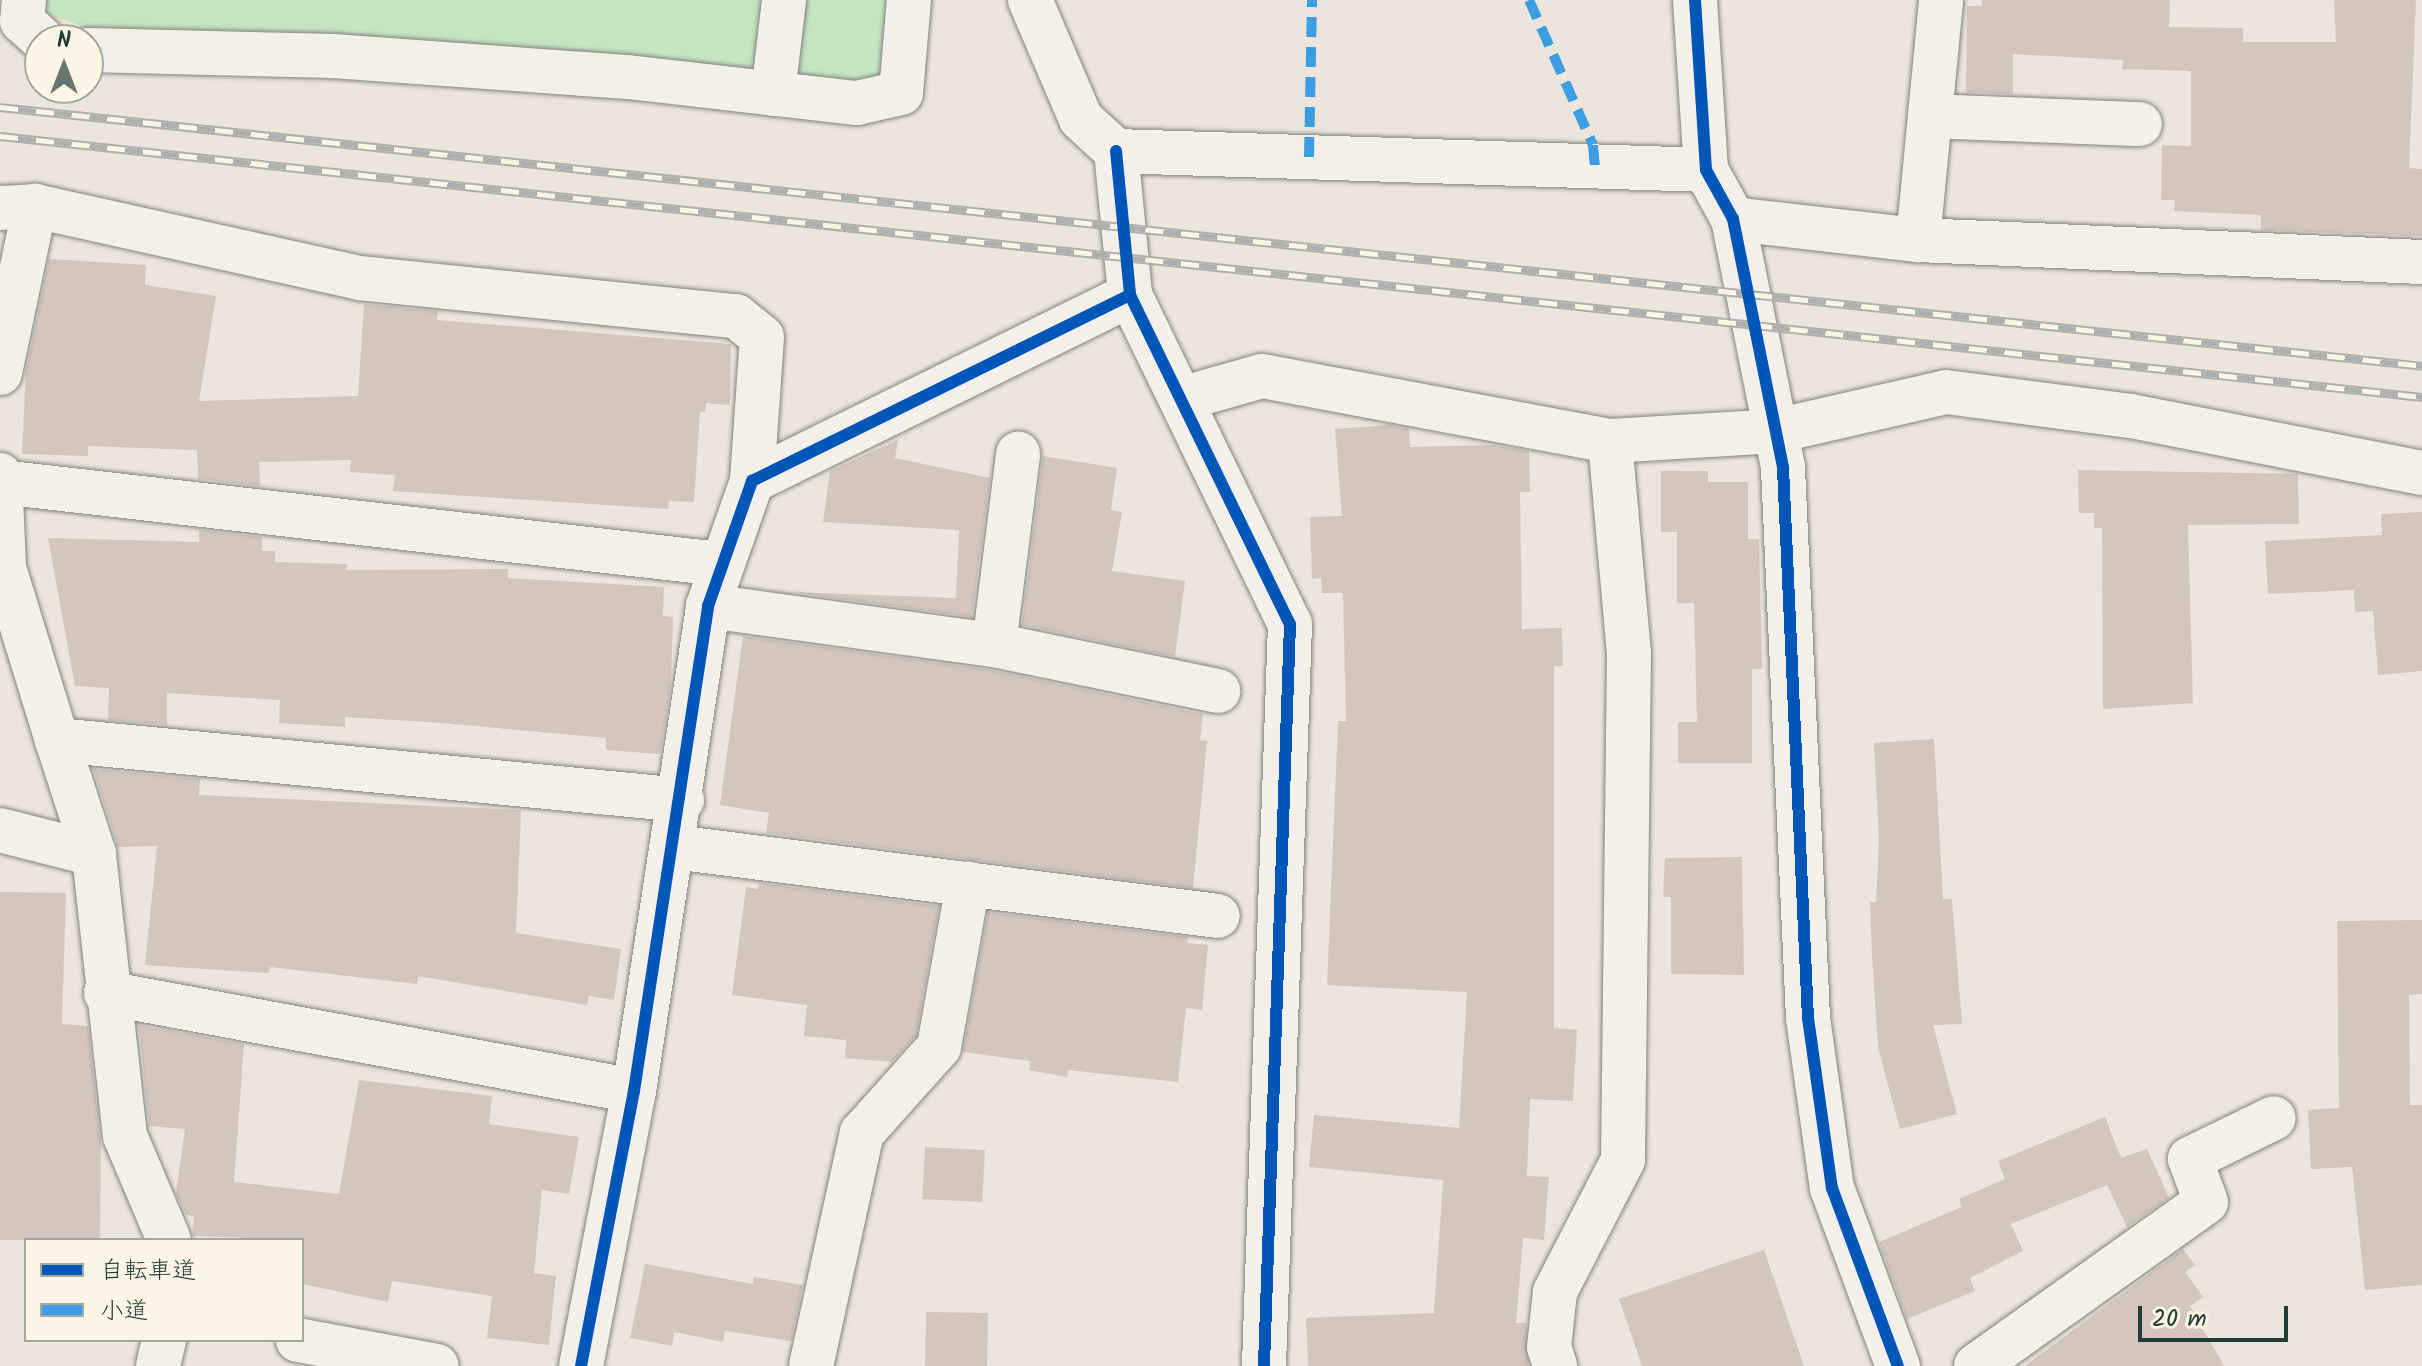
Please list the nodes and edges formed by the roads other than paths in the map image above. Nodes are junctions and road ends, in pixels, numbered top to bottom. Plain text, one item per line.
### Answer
1 (24, 0) edge
2 (784, 0) edge
3 (909, 0) edge
4 (1030, 0) edge
5 (1695, 0) edge
6 (1941, 0) edge
7 (25, 24) edge
8 (104, 50) edge
9 (773, 94) junction
10 (1930, 116) junction
11 (2140, 124) dead end
12 (1116, 151) junction
13 (1706, 170) junction
14 (17, 207) edge
15 (1733, 219) junction
16 (1918, 240) junction
17 (2422, 262) edge
18 (1130, 295) junction
19 (0, 373) edge
20 (1181, 399) junction
21 (1776, 431) junction
22 (1610, 441) junction
23 (1018, 454) dead end
24 (2422, 473) edge
25 (0, 475) edge
26 (752, 481) junction
27 (1, 482) edge
28 (720, 564) junction
29 (708, 606) junction
30 (994, 645) junction
31 (1218, 691) dead end
32 (57, 740) junction
33 (682, 800) junction
34 (0, 830) edge
35 (674, 847) junction
36 (94, 854) junction
37 (968, 884) junction
38 (1218, 916) dead end
39 (106, 993) junction
40 (634, 1091) junction
41 (2274, 1118) dead end
42 (168, 1238) edge
43 (304, 1341) edge
44 (164, 1342) edge
45 (158, 1366) edge
46 (437, 1366) edge
47 (581, 1366) edge
48 (811, 1366) edge
49 (1264, 1366) edge
50 (1555, 1366) edge
51 (1898, 1366) edge
52 (1976, 1366) edge

1 - 7 street
2 - 9 street
3 - 9 street
4 - 12 street
5 - 13 street
6 - 10 street
8 - 9 street
10 - 11 street
10 - 16 street
12 - 13 street
12 - 18 street
13 - 15 street
14 - 19 street
14 - 26 street
15 - 16 street
15 - 21 street
16 - 17 street
18 - 20 street
18 - 26 street
20 - 22 street
20 - 49 street
21 - 22 street
21 - 24 street
21 - 51 street
22 - 50 street
23 - 30 street
25 - 27 street
26 - 28 street
27 - 28 street
27 - 32 street
28 - 29 street
29 - 30 street
29 - 33 street
30 - 31 street
32 - 33 street
32 - 36 street
33 - 35 street
34 - 36 street
35 - 37 street
35 - 40 street
36 - 39 street
37 - 38 street
37 - 48 street
39 - 40 street
39 - 42 street
40 - 47 street
41 - 52 street
43 - 46 street
44 - 45 street

